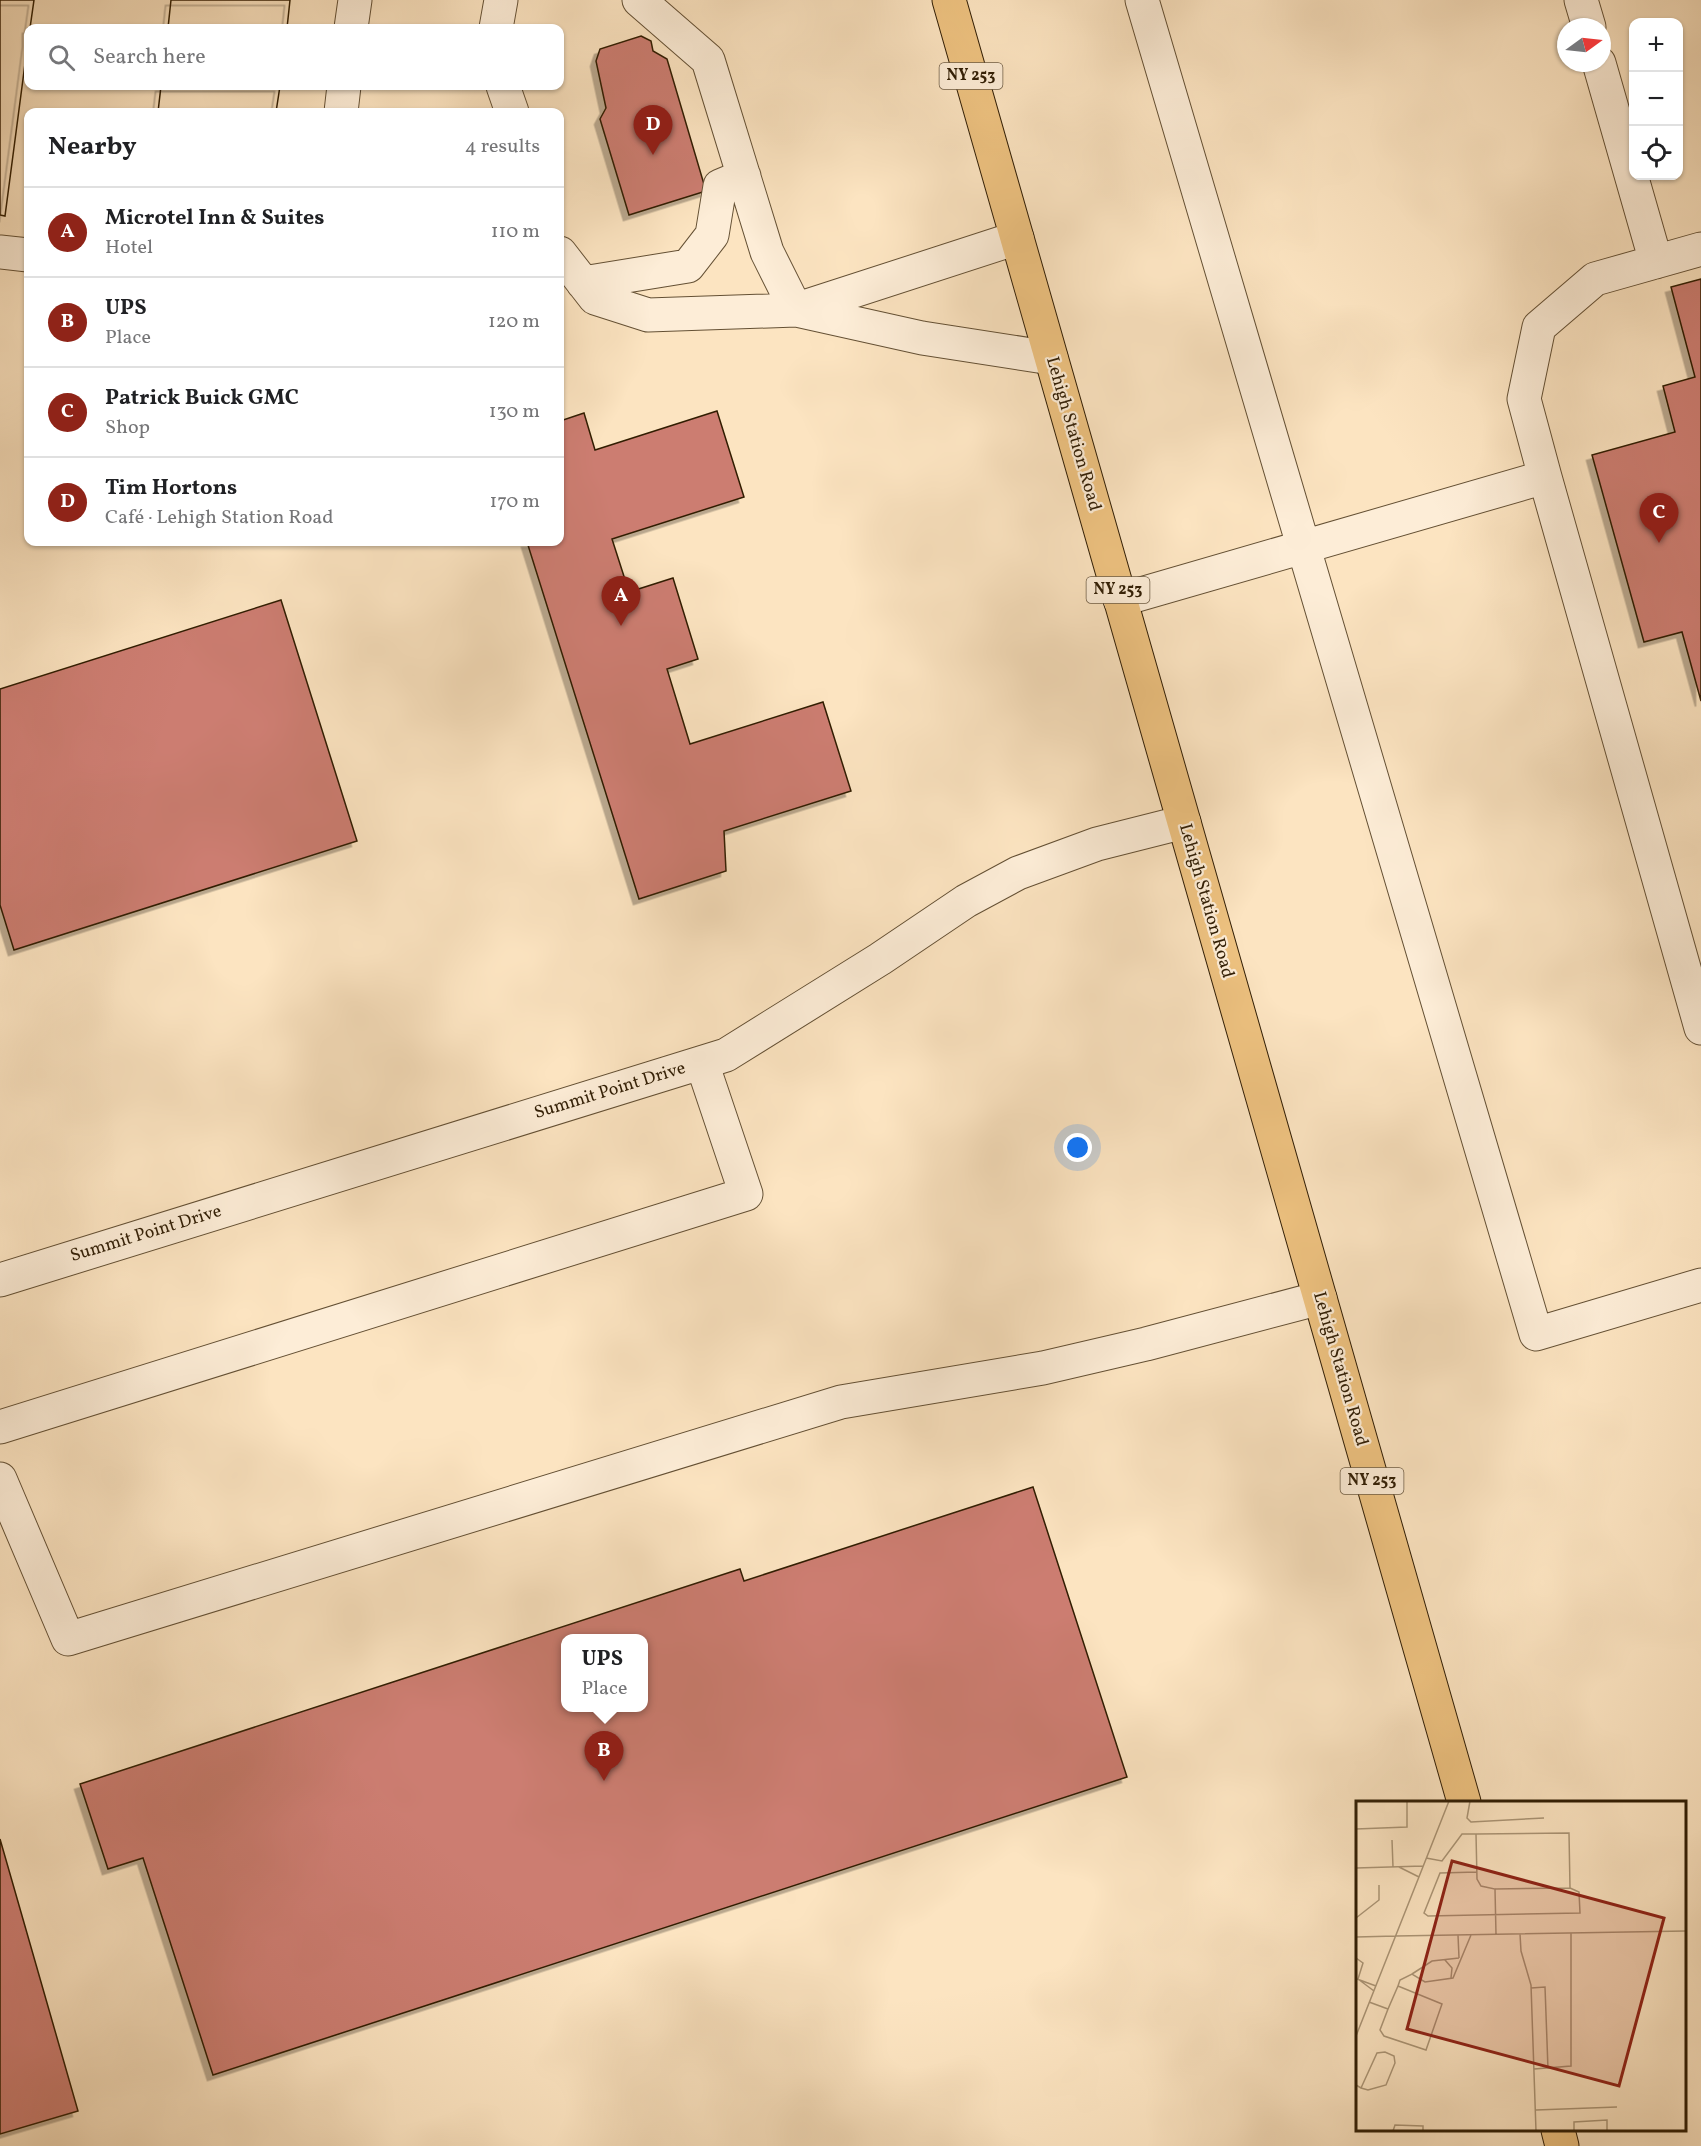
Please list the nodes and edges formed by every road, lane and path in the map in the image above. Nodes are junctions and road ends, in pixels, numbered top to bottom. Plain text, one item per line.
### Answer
1 (355, 0) edge
2 (501, 0) edge
3 (639, 0) edge
4 (949, 0) edge
5 (1142, 0) edge
6 (1581, 0) edge
7 (1586, 18) edge
8 (352, 24) edge
9 (497, 24) edge
10 (1602, 72) edge
11 (344, 90) edge
12 (504, 90) edge
13 (341, 108) edge
14 (511, 108) edge
15 (744, 176) junction
16 (1017, 238) junction
17 (1701, 249) edge
18 (0, 252) edge
19 (24, 255) edge
20 (564, 258) edge
21 (1656, 262) junction
22 (583, 283) junction
23 (796, 310) junction
24 (1051, 358) junction
25 (1545, 477) junction
26 (1304, 547) junction
27 (1120, 600) junction
28 (1184, 822) junction
29 (1701, 1028) edge
30 (702, 1063) junction
31 (0, 1280) edge
32 (1701, 1285) edge
33 (1320, 1298) junction
34 (0, 1427) edge
35 (0, 1479) edge
36 (1463, 1801) edge
37 (1557, 2131) edge
38 (1562, 2146) edge

1 - 8 street
2 - 9 street
3 - 15 street
4 - 16 main road, Lehigh Station Road / NY 253
5 - 26 street
6 - 7 street
10 - 21 street
11 - 13 street
12 - 14 street
15 - 22 street
15 - 23 street
16 - 23 street
16 - 24 main road, Lehigh Station Road / NY 253
17 - 21 street
18 - 19 street
20 - 22 street
21 - 25 street
22 - 23 street
23 - 24 street
24 - 27 main road, Lehigh Station Road / NY 253
25 - 26 street
25 - 29 street
26 - 27 street
26 - 32 street
27 - 28 main road, Lehigh Station Road / NY 253
28 - 30 street, Summit Point Drive
28 - 33 main road, Lehigh Station Road / NY 253
30 - 31 street, Summit Point Drive
30 - 34 street
33 - 35 street
33 - 36 main road, Lehigh Station Road / NY 253
37 - 38 main road

